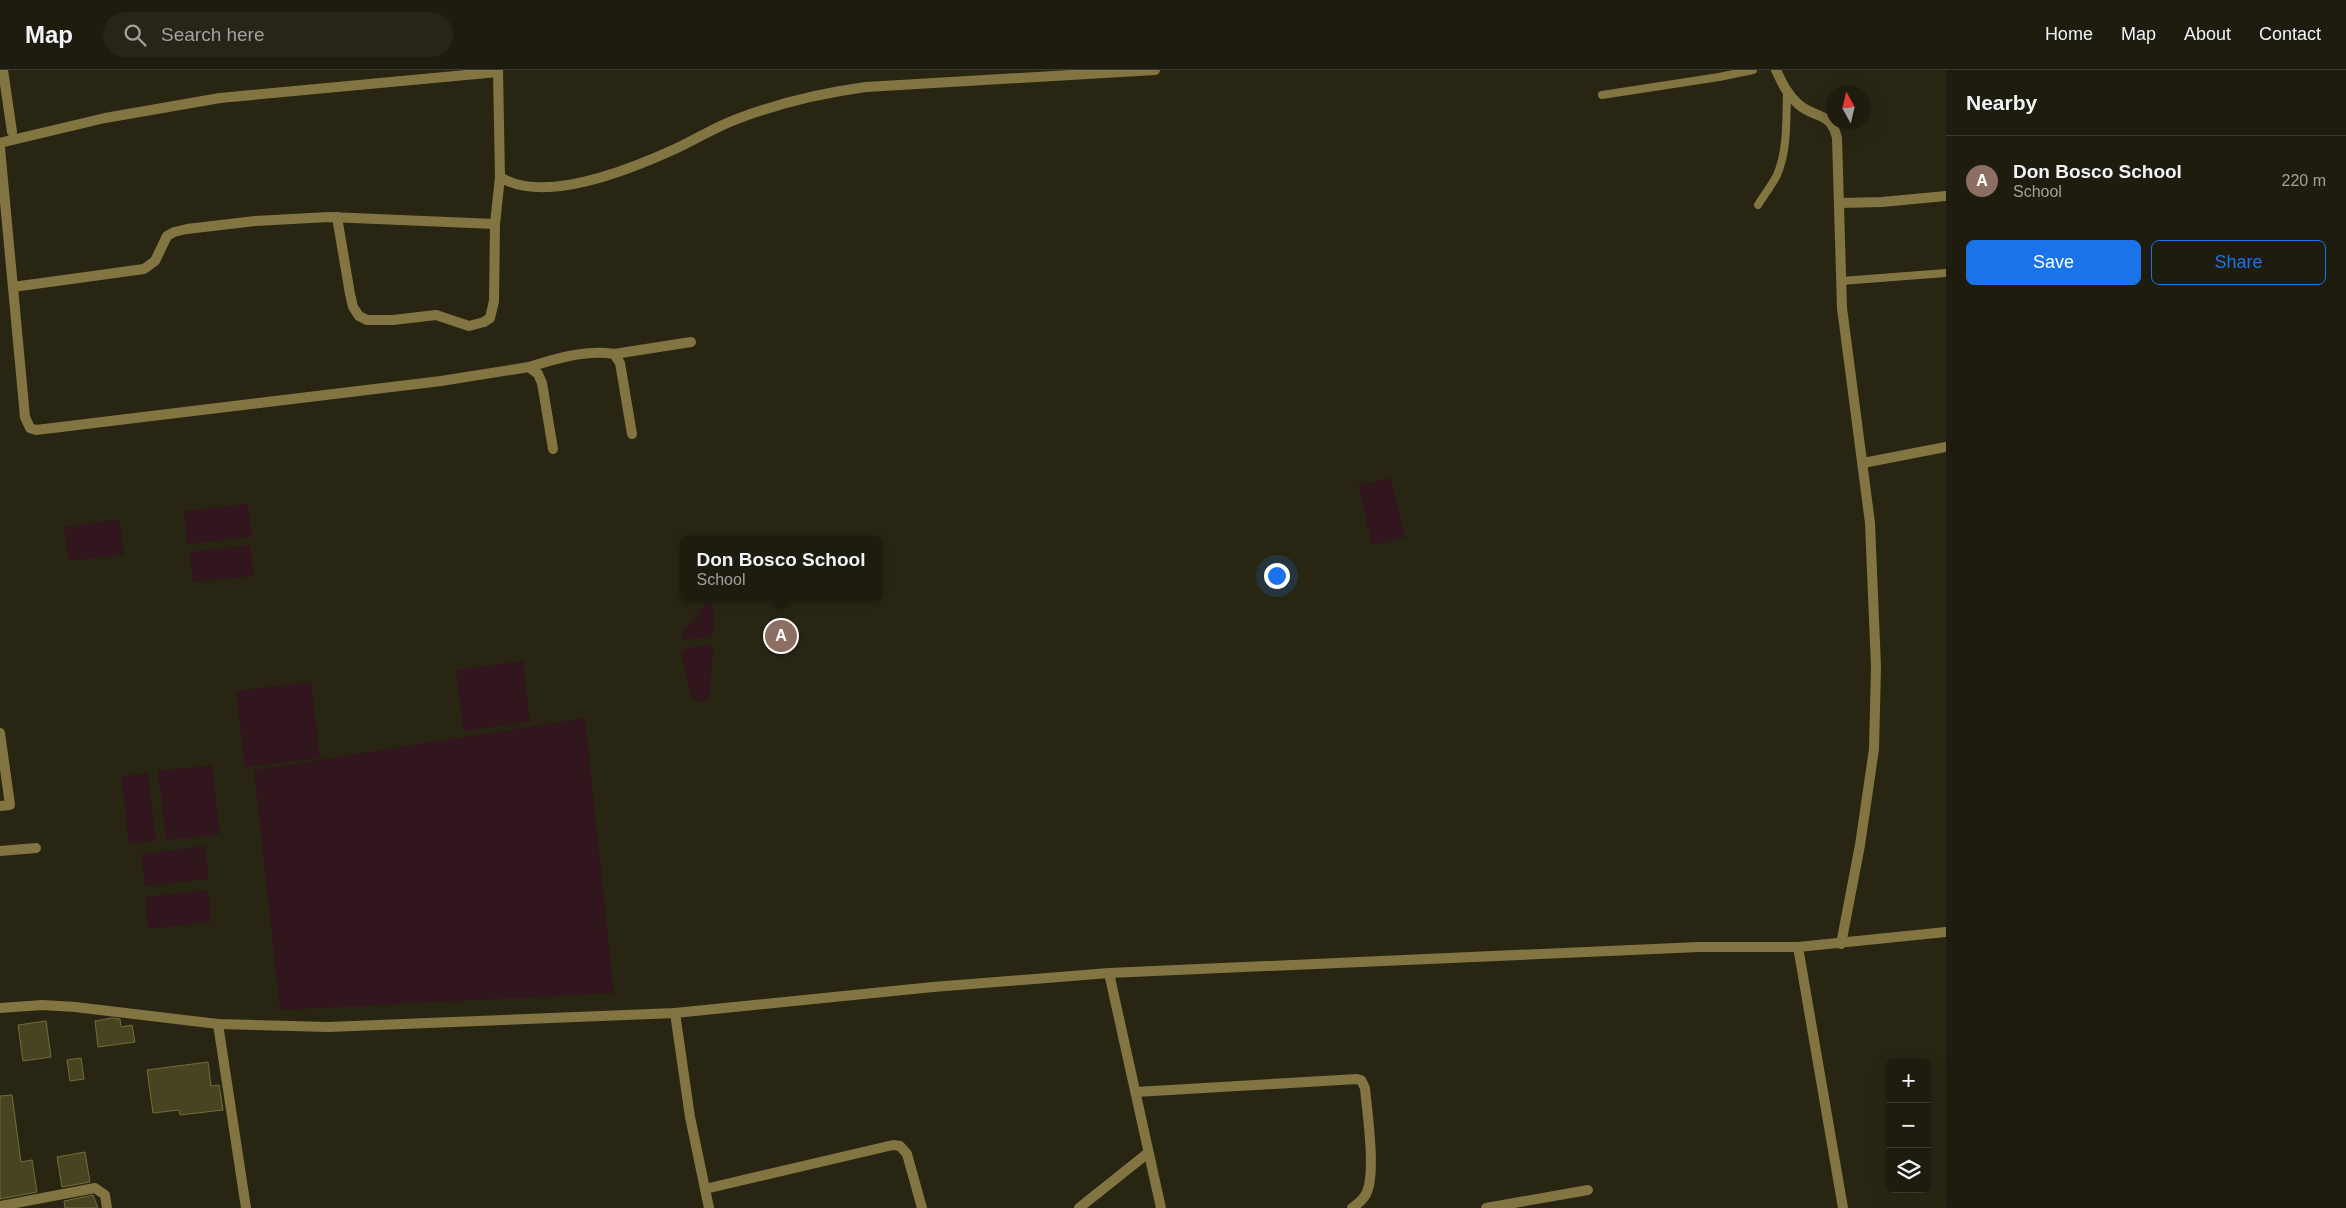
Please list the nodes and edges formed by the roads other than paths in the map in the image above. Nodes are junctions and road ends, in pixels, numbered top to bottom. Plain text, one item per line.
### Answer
1 (3, 70) edge
2 (1155, 70) edge
3 (1753, 70) edge
4 (1776, 70) edge
5 (498, 71) edge
6 (1787, 93) junction
7 (1602, 94) dead end
8 (12, 132) dead end
9 (0, 143) edge
10 (0, 148) edge
11 (500, 177) junction
12 (1946, 196) edge
13 (1839, 203) junction
14 (1758, 205) dead end
15 (338, 218) junction
16 (495, 224) junction
17 (1946, 273) edge
18 (1841, 281) junction
19 (13, 287) junction
20 (691, 342) dead end
21 (614, 354) junction
22 (529, 367) junction
23 (632, 434) dead end
24 (1946, 447) edge
25 (553, 449) dead end
26 (1863, 463) junction
27 (0, 733) edge
28 (0, 806) edge
29 (36, 848) dead end
30 (0, 852) edge
31 (1946, 932) edge
32 (1841, 944) junction
33 (1798, 947) junction
34 (1109, 973) junction
35 (0, 1008) edge
36 (675, 1013) junction
37 (218, 1024) junction
38 (1136, 1092) junction
39 (1148, 1153) junction
40 (705, 1189) junction
41 (1588, 1190) dead end
42 (0, 1206) edge
43 (107, 1208) edge
44 (246, 1208) edge
45 (708, 1208) edge
46 (922, 1208) edge
47 (1079, 1208) edge
48 (1161, 1208) edge
49 (1352, 1208) edge
50 (1486, 1208) edge
51 (1843, 1208) edge

1 - 8 street
2 - 11 street
3 - 7 lane
4 - 6 street
5 - 9 street
5 - 11 street
6 - 13 street
6 - 14 lane
10 - 19 street
11 - 16 street
12 - 13 street
13 - 18 street
15 - 16 street
15 - 16 street
15 - 19 street
17 - 18 lane
18 - 26 street
19 - 22 street
20 - 21 street
21 - 22 street
21 - 23 street
22 - 25 street
24 - 26 street
26 - 32 street
27 - 28 street
29 - 30 street
31 - 32 street
32 - 33 street
33 - 34 street
33 - 51 street
34 - 36 street
34 - 38 street
35 - 37 street
36 - 37 street
36 - 40 street
37 - 44 street
38 - 39 street
38 - 49 street
39 - 47 street
39 - 48 street
40 - 45 street
40 - 46 street
41 - 50 street
42 - 43 street

